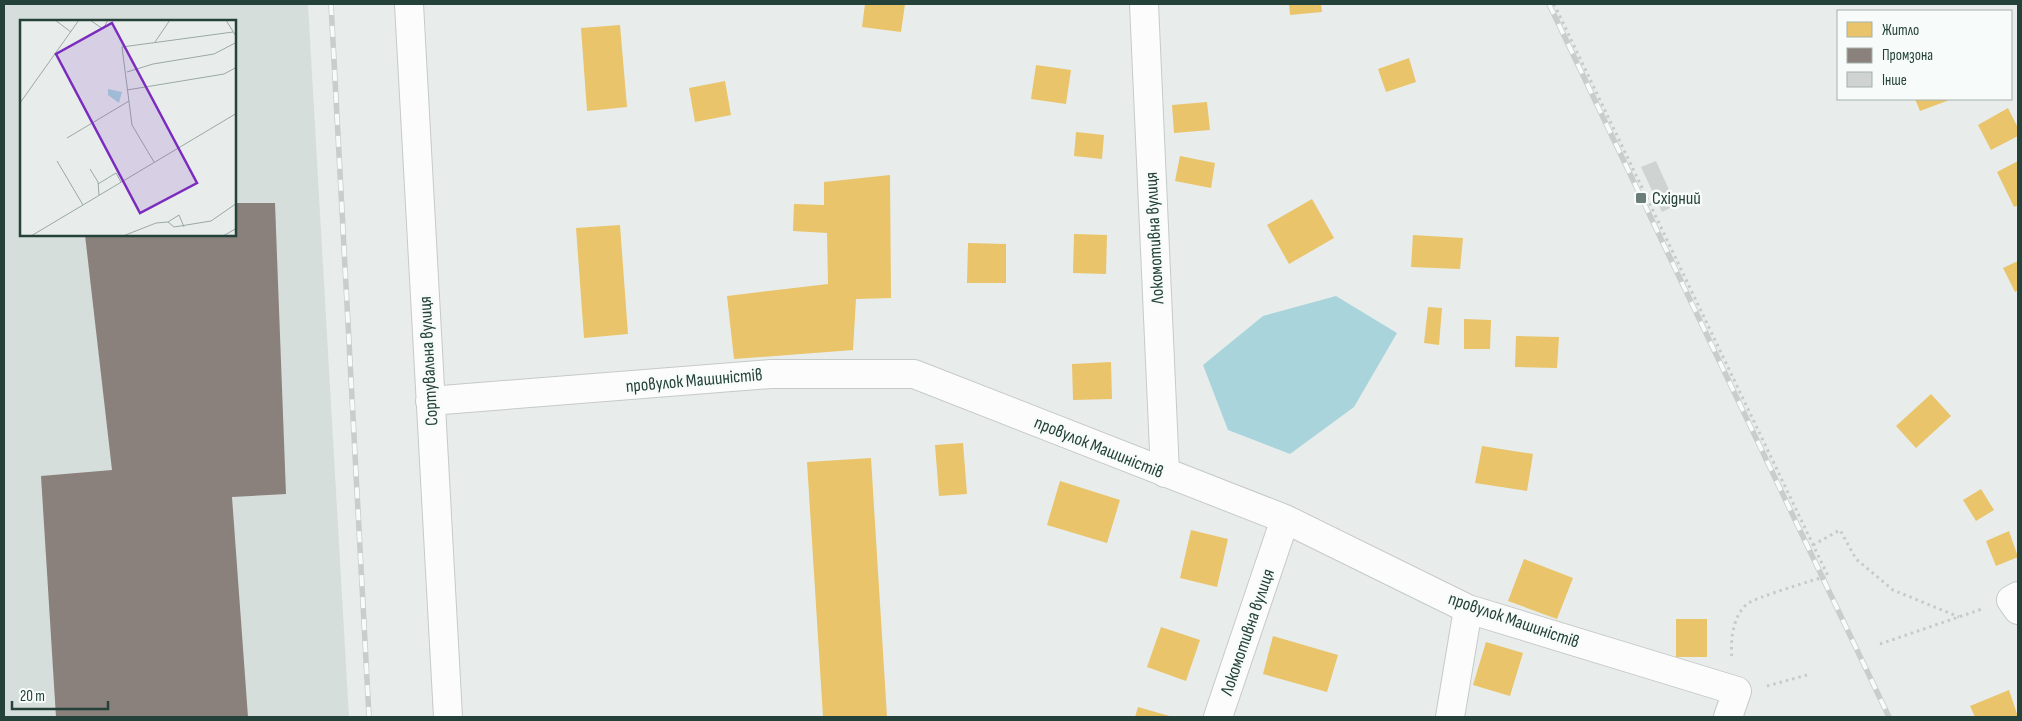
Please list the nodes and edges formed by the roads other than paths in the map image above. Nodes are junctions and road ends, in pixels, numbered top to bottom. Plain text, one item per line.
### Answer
1 (409, 4) edge
2 (1144, 4) edge
3 (430, 401) junction
4 (1165, 473) junction
5 (1285, 519) junction
6 (1468, 609) junction
7 (448, 717) edge
8 (1218, 717) edge
9 (1450, 717) edge
10 (1728, 717) edge

1 - 3 street, Сортувальна вулиця
2 - 4 street, Локомотивна вулиця
3 - 4 street, провулок Машиністів
3 - 7 street, Сортувальна вулиця
4 - 5 street, провулок Машиністів
5 - 6 street, провулок Машиністів
5 - 8 street, Локомотивна вулиця
6 - 9 street
6 - 10 street, провулок Машиністів

